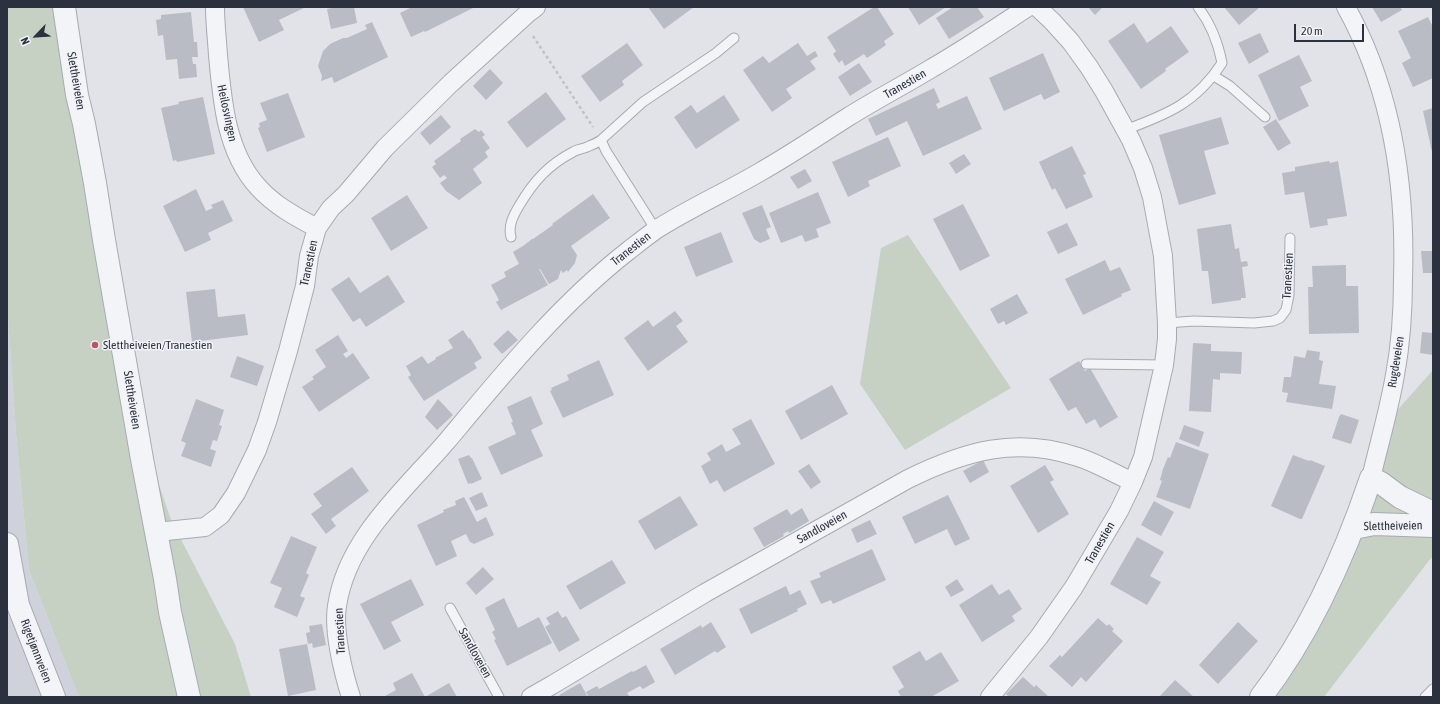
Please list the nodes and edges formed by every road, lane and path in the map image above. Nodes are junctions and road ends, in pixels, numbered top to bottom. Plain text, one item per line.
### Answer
1 (64, 7) edge
2 (215, 7) edge
3 (1028, 7) edge
4 (1037, 7) edge
5 (1198, 7) edge
6 (1346, 7) edge
7 (529, 9) edge
8 (533, 37) dead end
9 (734, 38) dead end
10 (1214, 76) junction
11 (584, 114) dead end
12 (1265, 117) dead end
13 (1125, 130) junction
14 (601, 140) junction
15 (317, 228) junction
16 (656, 230) junction
17 (511, 237) dead end
18 (1290, 238) dead end
19 (1167, 323) junction
20 (1086, 364) dead end
21 (1164, 365) junction
22 (1371, 478) junction
23 (1133, 482) junction
24 (1433, 513) edge
25 (1433, 526) edge
26 (1354, 528) junction
27 (156, 532) junction
28 (7, 544) edge
29 (13, 607) edge
30 (450, 608) dead end
31 (1433, 689) edge
32 (54, 697) edge
33 (189, 697) edge
34 (351, 697) edge
35 (499, 697) edge
36 (531, 697) edge
37 (990, 697) edge
38 (1261, 697) edge
39 (1425, 697) edge

1 - 27 street, Slettheiveien
2 - 15 street, Heilosvingen
3 - 16 street, Tranestien
4 - 13 street, Tranestien
5 - 10 lane
6 - 22 street, Rugdeveien
7 - 15 street, Tranestien
8 - 11 path
9 - 14 lane
10 - 12 lane
10 - 13 lane
13 - 19 street, Tranestien
14 - 16 lane, Tranestien
14 - 17 lane
15 - 27 street, Tranestien
16 - 34 street, Tranestien
18 - 19 lane, Tranestien
19 - 21 street, Tranestien
20 - 21 lane
21 - 23 street, Tranestien
22 - 24 street, Slettheiveien
22 - 26 street, Rugdeveien
23 - 36 street, Sandloveien
23 - 37 street, Tranestien
25 - 26 street, Slettheiveien
26 - 38 street, Rugdeveien
27 - 33 street, Slettheiveien
28 - 29 street, Rigetjønnveien
29 - 32 street, Rigetjønnveien
30 - 35 lane, Sandloveien
31 - 39 lane

